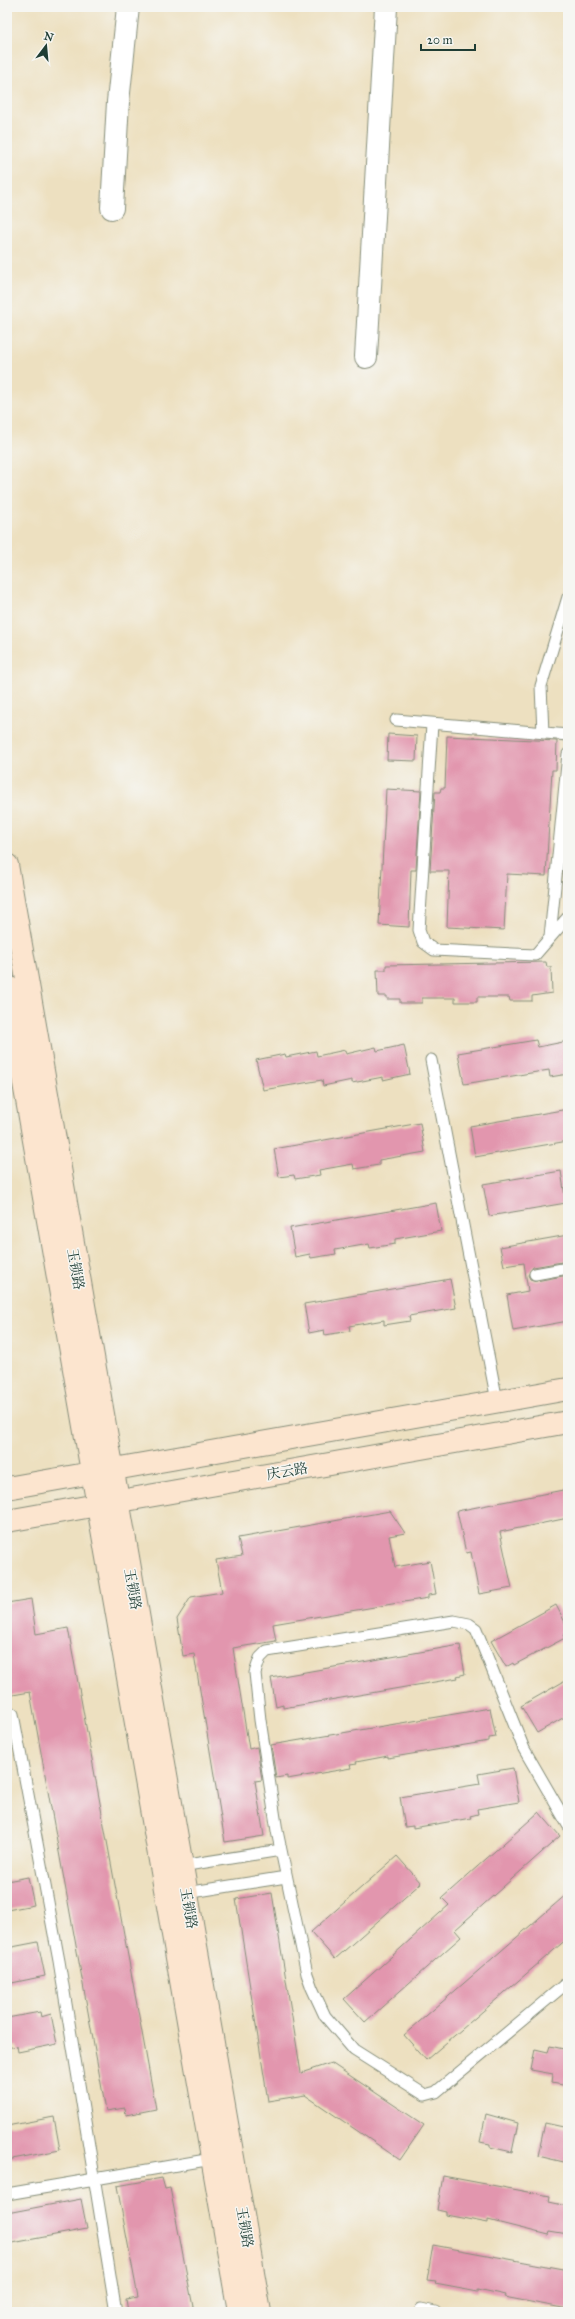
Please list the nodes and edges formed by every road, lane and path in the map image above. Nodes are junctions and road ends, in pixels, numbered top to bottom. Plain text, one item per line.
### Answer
1 (128, 7) edge
2 (386, 7) edge
3 (112, 208) dead end
4 (366, 357) dead end
5 (568, 597) edge
6 (396, 720) dead end
7 (432, 724) junction
8 (543, 733) junction
9 (568, 735) edge
10 (568, 754) edge
11 (7, 865) edge
12 (568, 917) edge
13 (550, 937) junction
14 (7, 986) edge
15 (431, 1060) dead end
16 (14, 1066) edge
17 (568, 1268) edge
18 (534, 1274) dead end
19 (568, 1389) edge
20 (497, 1401) junction
21 (568, 1422) edge
22 (101, 1471) junction
23 (7, 1488) edge
24 (107, 1503) junction
25 (7, 1521) edge
26 (7, 1715) edge
27 (568, 1825) edge
28 (281, 1850) junction
29 (181, 1866) junction
30 (286, 1877) junction
31 (186, 1893) junction
32 (568, 1982) edge
33 (212, 2159) junction
34 (95, 2179) junction
35 (7, 2194) edge
36 (421, 2309) dead end
37 (116, 2312) edge
38 (239, 2312) edge
39 (260, 2312) edge
40 (435, 2312) edge

1 - 3 street
2 - 4 street
5 - 8 lane
6 - 7 lane
7 - 8 lane
7 - 13 lane
8 - 9 lane
10 - 13 lane
11 - 22 street, 玉锁路
12 - 13 lane
14 - 16 street, 玉锁路
15 - 20 lane
16 - 22 street, 玉锁路
17 - 18 lane
19 - 20 street
20 - 22 street
21 - 24 street, 庆云路
22 - 23 street
22 - 24 street, 玉锁路
24 - 25 street, 庆云路
24 - 29 street, 玉锁路
24 - 33 street, 玉锁路
26 - 34 lane
27 - 28 lane
28 - 29 lane
28 - 30 lane
29 - 31 street, 玉锁路
30 - 31 lane
30 - 32 lane
31 - 39 street, 玉锁路
33 - 34 lane
33 - 38 street, 玉锁路
34 - 35 lane
34 - 37 lane
36 - 40 lane

